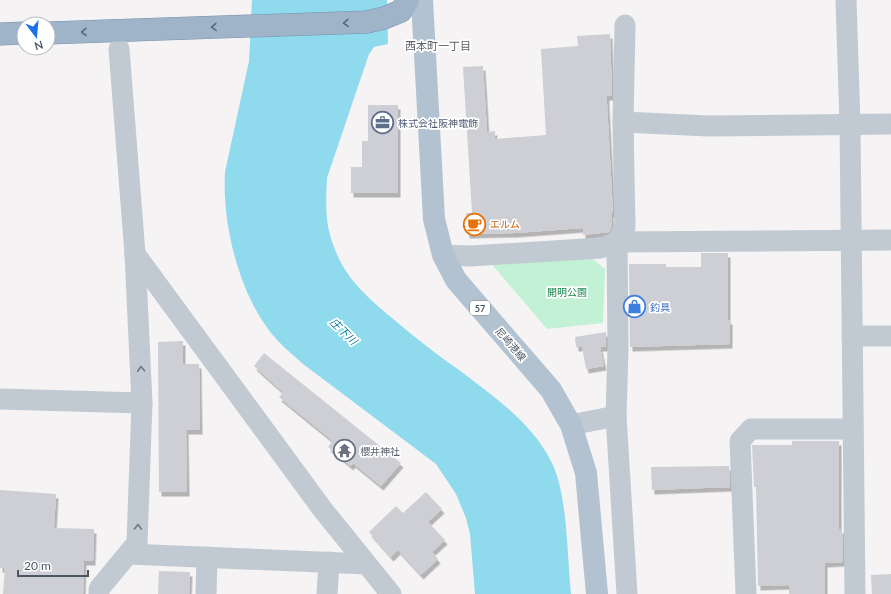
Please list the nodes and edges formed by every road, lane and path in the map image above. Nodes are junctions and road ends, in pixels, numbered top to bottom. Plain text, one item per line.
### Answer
1 (408, 0) edge
2 (422, 0) edge
3 (846, 0) edge
4 (625, 25) dead end
5 (56, 33) edge
6 (0, 34) edge
7 (16, 34) edge
8 (119, 49) dead end
9 (623, 122) junction
10 (850, 124) junction
11 (891, 124) edge
12 (891, 240) edge
13 (850, 241) junction
14 (617, 242) junction
15 (135, 254) junction
16 (442, 255) junction
17 (852, 336) junction
18 (891, 336) edge
19 (0, 398) edge
20 (142, 402) junction
21 (616, 416) junction
22 (571, 425) junction
23 (853, 429) junction
24 (128, 554) junction
25 (208, 557) junction
26 (329, 562) junction
27 (366, 564) junction
28 (99, 594) edge
29 (206, 594) edge
30 (327, 594) edge
31 (391, 594) edge
32 (597, 594) edge
33 (627, 594) edge
34 (746, 594) edge
35 (856, 594) edge

1 -> 5 highway
2 - 16 main road, 尼崎港線 / 57
3 - 10 street
4 - 9 street
6 - 7 highway
8 - 15 street
9 - 10 street
9 - 14 street
10 - 11 street
10 - 13 street
12 - 13 street
13 - 14 street
13 - 17 street
14 - 16 street
14 - 21 street
20 -> 15 street
15 - 27 street
16 - 22 main road, 尼崎港線 / 57
17 - 18 street
17 - 23 street
19 - 20 street
24 -> 20 street
21 - 22 street
21 - 33 street
22 - 32 main road, 尼崎港線 / 57
23 - 34 street
23 - 35 street
24 - 25 street
24 - 28 street
25 - 26 street
25 - 29 street
26 - 27 street
26 - 30 street
27 - 31 street

